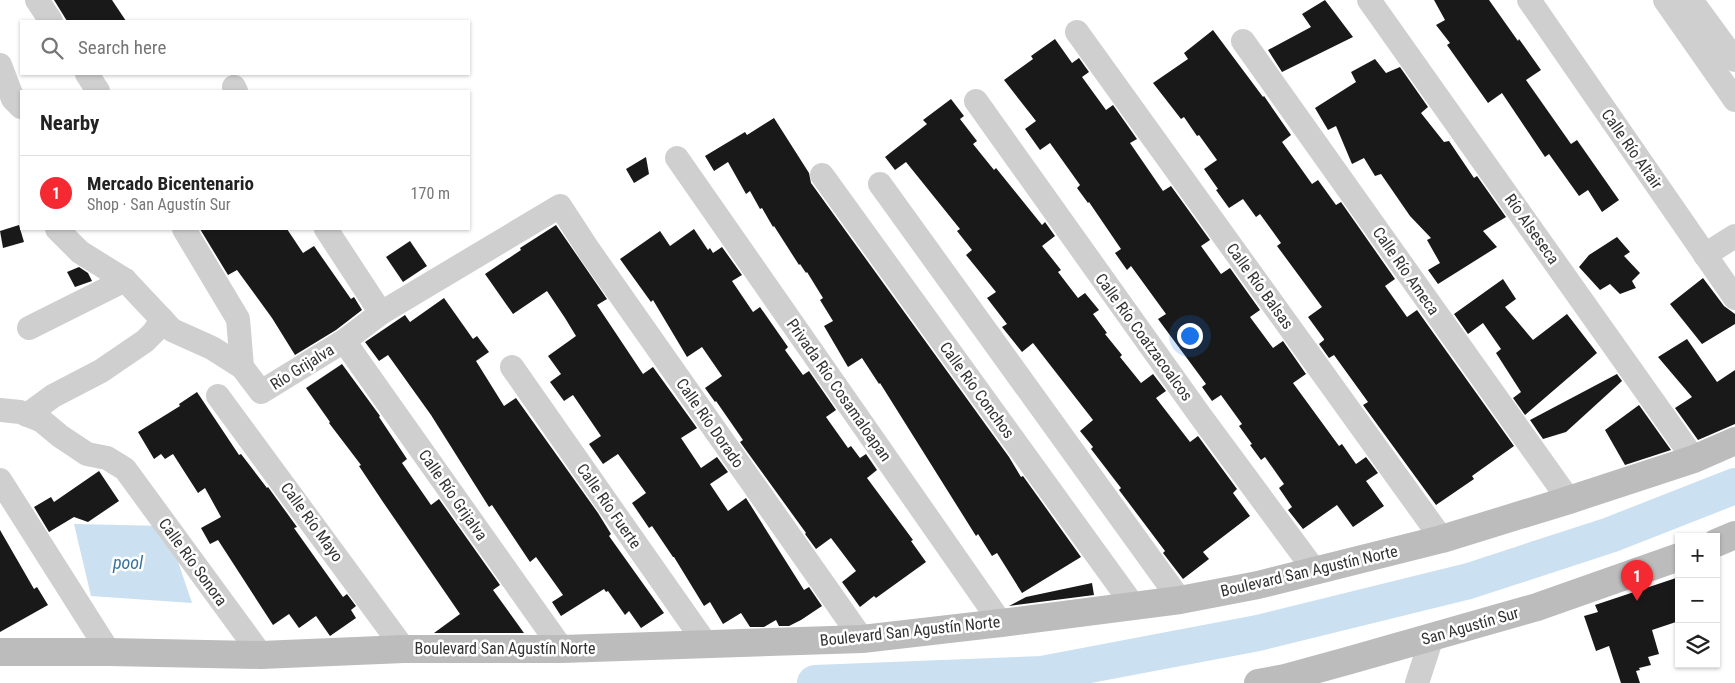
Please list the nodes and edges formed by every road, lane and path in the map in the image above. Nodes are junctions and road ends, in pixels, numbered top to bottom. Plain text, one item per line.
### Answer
1 (37, 0) edge
2 (1369, 0) edge
3 (1529, 0) edge
4 (1665, 0) edge
5 (1691, 0) edge
6 (50, 20) edge
7 (1077, 32) dead end
8 (1243, 42) dead end
9 (1735, 60) edge
10 (0, 65) edge
11 (88, 75) edge
12 (97, 90) edge
13 (1735, 100) edge
14 (976, 101) dead end
15 (20, 105) edge
16 (677, 158) dead end
17 (822, 175) dead end
18 (880, 184) dead end
19 (560, 206) joint
20 (58, 230) edge
21 (185, 230) edge
22 (327, 230) edge
23 (1735, 236) edge
24 (1705, 255) junction
25 (125, 280) junction
26 (1735, 298) edge
27 (381, 313) junction
28 (162, 319) junction
29 (29, 328) dead end
30 (344, 341) junction
31 (242, 367) junction
32 (512, 368) dead end
33 (218, 396) dead end
34 (0, 410) edge
35 (27, 415) junction
36 (1735, 441) edge
37 (1694, 459) junction
38 (0, 480) edge
39 (1569, 500) junction
40 (1735, 535) edge
41 (1442, 539) junction
42 (1720, 541) edge
43 (1675, 558) edge
44 (1315, 571) junction
45 (1180, 600) junction
46 (1132, 605) junction
47 (1001, 623) junction
48 (1432, 637) junction
49 (862, 639) junction
50 (706, 644) junction
51 (404, 649) junction
52 (562, 649) junction
53 (0, 652) edge
54 (109, 652) junction
55 (261, 655) junction
56 (1284, 680) edge
57 (1258, 683) edge
58 (1417, 683) edge

1 - 6 street
2 - 37 street, Río Alseseca
3 - 24 street, Calle Río Altair
4 - 13 street
5 - 9 street
7 - 41 street, Calle Río Balsas
8 - 39 street, Calle Río Ameca
10 - 15 street
11 - 12 street
14 - 44 street, Calle Río Coatzacoalcos
16 - 47 street, Privada Río Cosamaloapan
17 - 46 street, Calle Río Conchos
18 - 45 street
19 - 27 street, Río Grijalva
19 - 49 street, Calle Río Dorado
20 - 25 street
21 - 31 street
22 - 27 street
23 - 24 street
24 - 26 street, Calle Río Altair
25 - 28 street
25 - 29 street
27 - 30 street, Río Grijalva
28 - 31 street
28 - 35 street
30 - 31 street, Río Grijalva
30 - 52 street, Calle Río Grijalva
32 - 50 street, Calle Río Fuerte
33 - 51 street, Calle Río Mayo
34 - 35 street
35 - 55 street, Calle Río Sonora
36 - 37 main road, Boulevard San Agustín Norte
37 - 39 main road, Boulevard San Agustín Norte
38 - 54 street
39 - 41 main road, Boulevard San Agustín Norte
40 - 42 main road
41 - 44 main road, Boulevard San Agustín Norte
43 - 48 main road, San Agustín Sur
44 - 45 main road, Boulevard San Agustín Norte
45 - 46 main road, Boulevard San Agustín Norte
46 - 47 main road, Boulevard San Agustín Norte
47 - 49 main road, Boulevard San Agustín Norte
48 - 56 main road, San Agustín Sur
48 - 58 street
49 - 50 main road, Boulevard San Agustín Norte
50 - 52 main road, Boulevard San Agustín Norte
51 - 52 main road, Boulevard San Agustín Norte
51 - 55 main road, Boulevard San Agustín Norte
53 - 54 main road, Boulevard San Agustín Norte
54 - 55 main road, Boulevard San Agustín Norte
56 - 57 main road, San Agustín Sur

